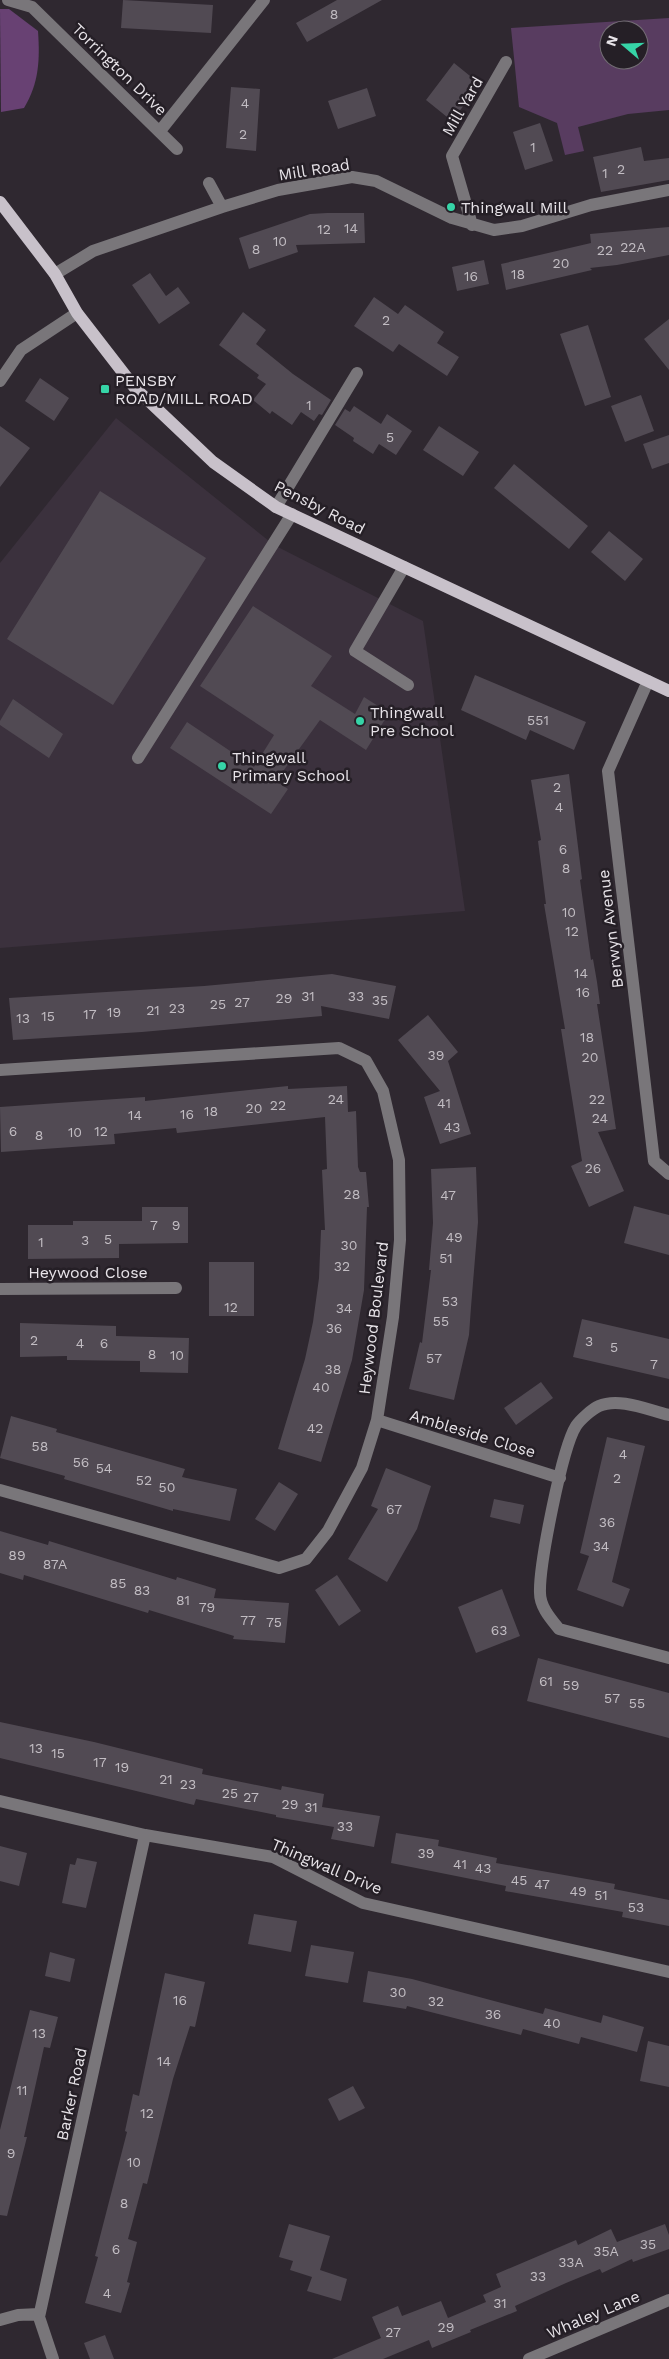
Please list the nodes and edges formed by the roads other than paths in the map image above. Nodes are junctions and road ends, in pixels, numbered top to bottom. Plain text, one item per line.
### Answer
1 (8, 0) edge
2 (262, 0) edge
3 (506, 62) dead end
4 (160, 131) junction
5 (177, 149) dead end
6 (209, 183) dead end
7 (669, 190) edge
8 (0, 202) edge
9 (222, 206) junction
10 (472, 225) junction
11 (55, 274) junction
12 (77, 313) junction
13 (357, 373) dead end
14 (0, 381) edge
15 (276, 507) junction
16 (292, 514) junction
17 (404, 566) junction
18 (648, 681) junction
19 (408, 685) dead end
20 (669, 691) edge
21 (138, 758) dead end
22 (0, 1070) edge
23 (669, 1174) edge
24 (176, 1288) dead end
25 (0, 1289) edge
26 (669, 1415) edge
27 (376, 1420) junction
28 (560, 1478) junction
29 (0, 1490) edge
30 (669, 1658) edge
31 (0, 1801) edge
32 (145, 1835) junction
33 (669, 1972) edge
34 (669, 2300) edge
35 (39, 2314) junction
36 (0, 2320) edge
37 (53, 2359) edge
38 (529, 2359) edge

1 - 4 street, Torrington Drive
2 - 4 street
3 - 10 street, Mill Yard
4 - 5 street, Torrington Drive
6 - 9 street
7 - 10 street, Mill Road
8 - 11 main road, Pensby Road
9 - 10 street, Mill Road
9 - 11 street, Mill Road
11 - 12 main road, Pensby Road
12 - 14 street
12 - 15 main road, Pensby Road
13 - 15 street
15 - 16 main road, Pensby Road
16 - 17 main road, Pensby Road
16 - 21 street
17 - 18 main road, Pensby Road
17 - 19 street
18 - 20 main road, Pensby Road
18 - 23 street, Berwyn Avenue
22 - 27 street, Heywood Boulevard
24 - 25 street, Heywood Close
26 - 28 street
27 - 28 street, Ambleside Close
27 - 29 street, Heywood Boulevard
28 - 30 street
31 - 32 street, Thingwall Drive
32 - 33 street, Thingwall Drive
32 - 35 street, Barker Road
34 - 38 street, Whaley Lane
35 - 36 street
35 - 37 street, Barker Road

